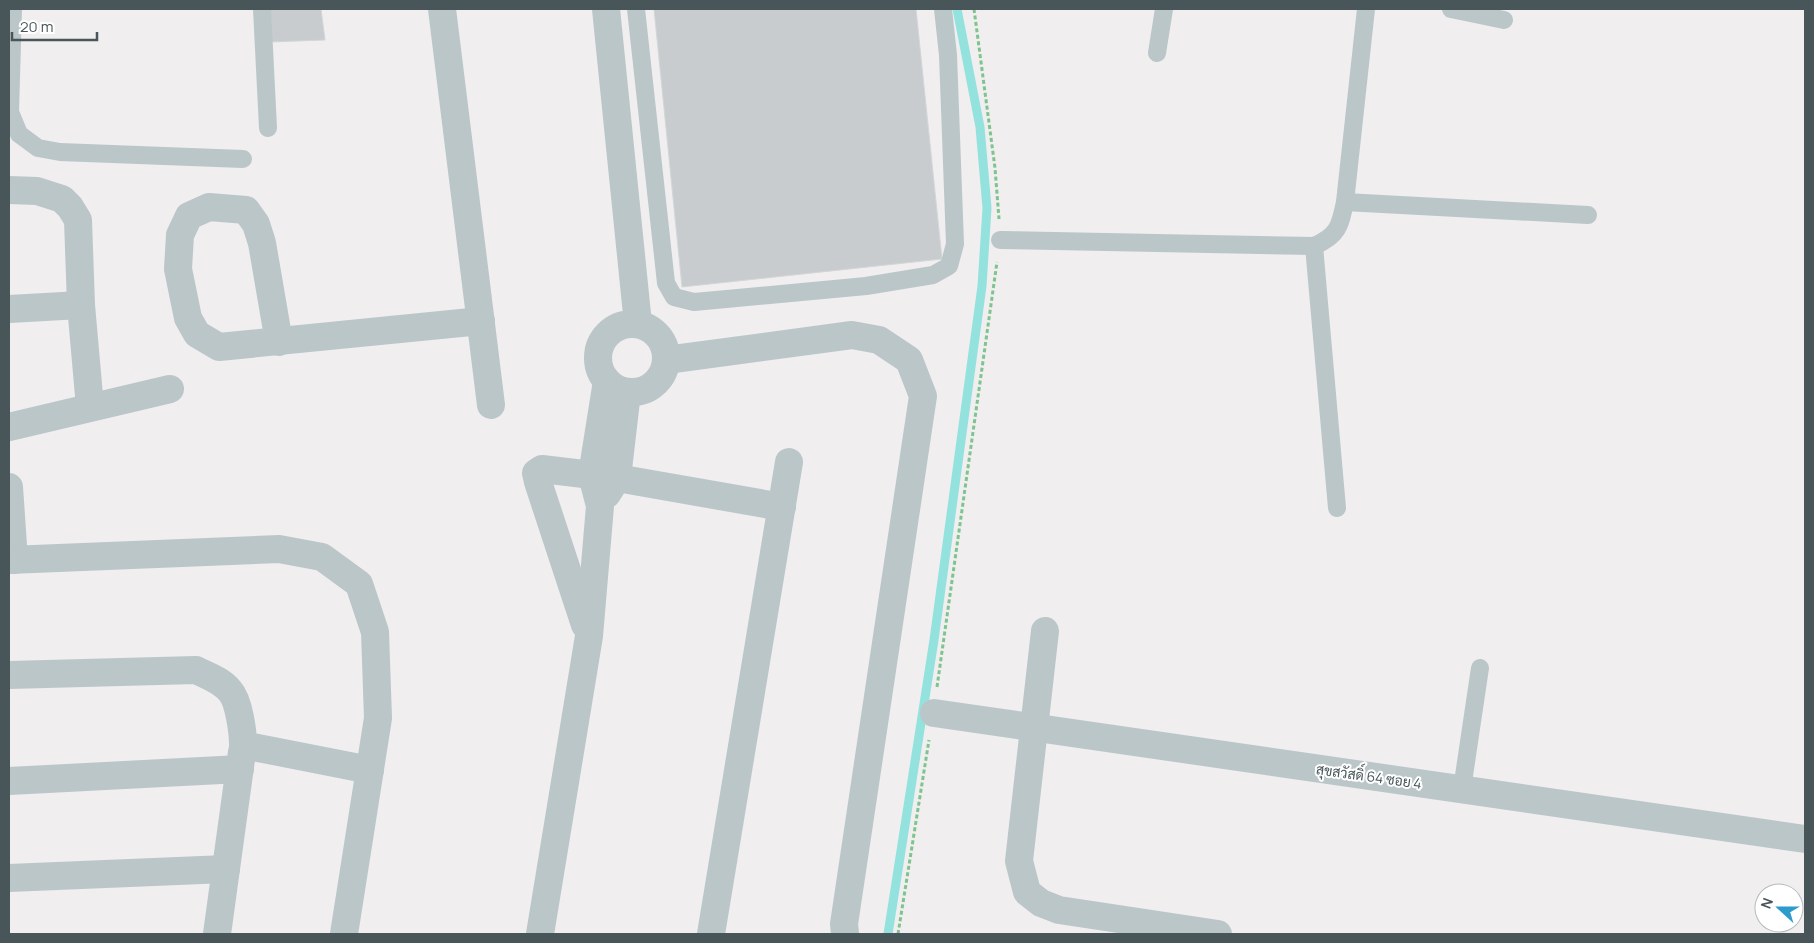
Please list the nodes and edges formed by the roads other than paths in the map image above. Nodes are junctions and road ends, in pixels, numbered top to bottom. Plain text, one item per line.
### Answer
1 (12, 9) edge
2 (262, 9) edge
3 (442, 9) edge
4 (606, 9) edge
5 (636, 9) edge
6 (943, 9) edge
7 (1164, 9) edge
8 (1366, 9) edge
9 (1452, 9) edge
10 (1504, 20) dead end
11 (1157, 53) dead end
12 (10, 71) edge
13 (268, 128) dead end
14 (244, 159) dead end
15 (9, 190) edge
16 (1345, 202) junction
17 (1588, 215) dead end
18 (1000, 240) road end
19 (1314, 246) junction
20 (81, 305) junction
21 (9, 309) edge
22 (481, 322) junction
23 (638, 324) junction
24 (279, 342) junction
25 (666, 360) junction
26 (617, 386) junction
27 (170, 389) dead end
28 (491, 405) dead end
29 (90, 407) junction
30 (9, 427) edge
31 (789, 462) dead end
32 (604, 477) junction
33 (9, 487) edge
34 (782, 506) junction
35 (1337, 508) dead end
36 (11, 560) edge
37 (1045, 631) dead end
38 (589, 636) junction
39 (1480, 668) dead end
40 (9, 675) edge
41 (934, 713) road end
42 (1033, 728) junction
43 (241, 757) junction
44 (370, 770) junction
45 (9, 781) edge
46 (1462, 789) junction
47 (1805, 839) edge
48 (226, 869) junction
49 (9, 878) edge
50 (840, 931) edge
51 (217, 934) edge
52 (344, 934) edge
53 (540, 934) edge
54 (711, 934) edge
55 (1218, 934) edge

1 - 12 lane
2 - 13 lane
3 - 22 street
4 - 23 street
5 - 6 lane
7 - 11 lane
8 - 16 lane
9 - 10 lane
12 - 14 lane
15 - 20 street
16 - 17 lane
16 - 19 lane
18 - 19 lane
19 - 35 lane
20 - 21 street
20 - 29 street
22 - 24 street
22 - 28 street
23 - 25 street
23 - 26 street
24 - 24 street
25 - 26 street
25 - 50 street
26 - 32 street
27 - 29 street
29 - 30 street
31 - 34 street
32 - 34 street
32 - 38 street
32 - 38 street
33 - 36 street
34 - 54 street
36 - 44 street
37 - 42 street
38 - 53 street
39 - 46 lane
40 - 43 street
41 - 42 street, สุขสวัสดิ์ 64 ซอย 4
42 - 46 street, สุขสวัสดิ์ 64 ซอย 4
42 - 55 street
43 - 44 street
43 - 45 street
43 - 48 street
44 - 52 street
46 - 47 street, สุขสวัสดิ์ 64 ซอย 4
48 - 49 street
48 - 51 street

